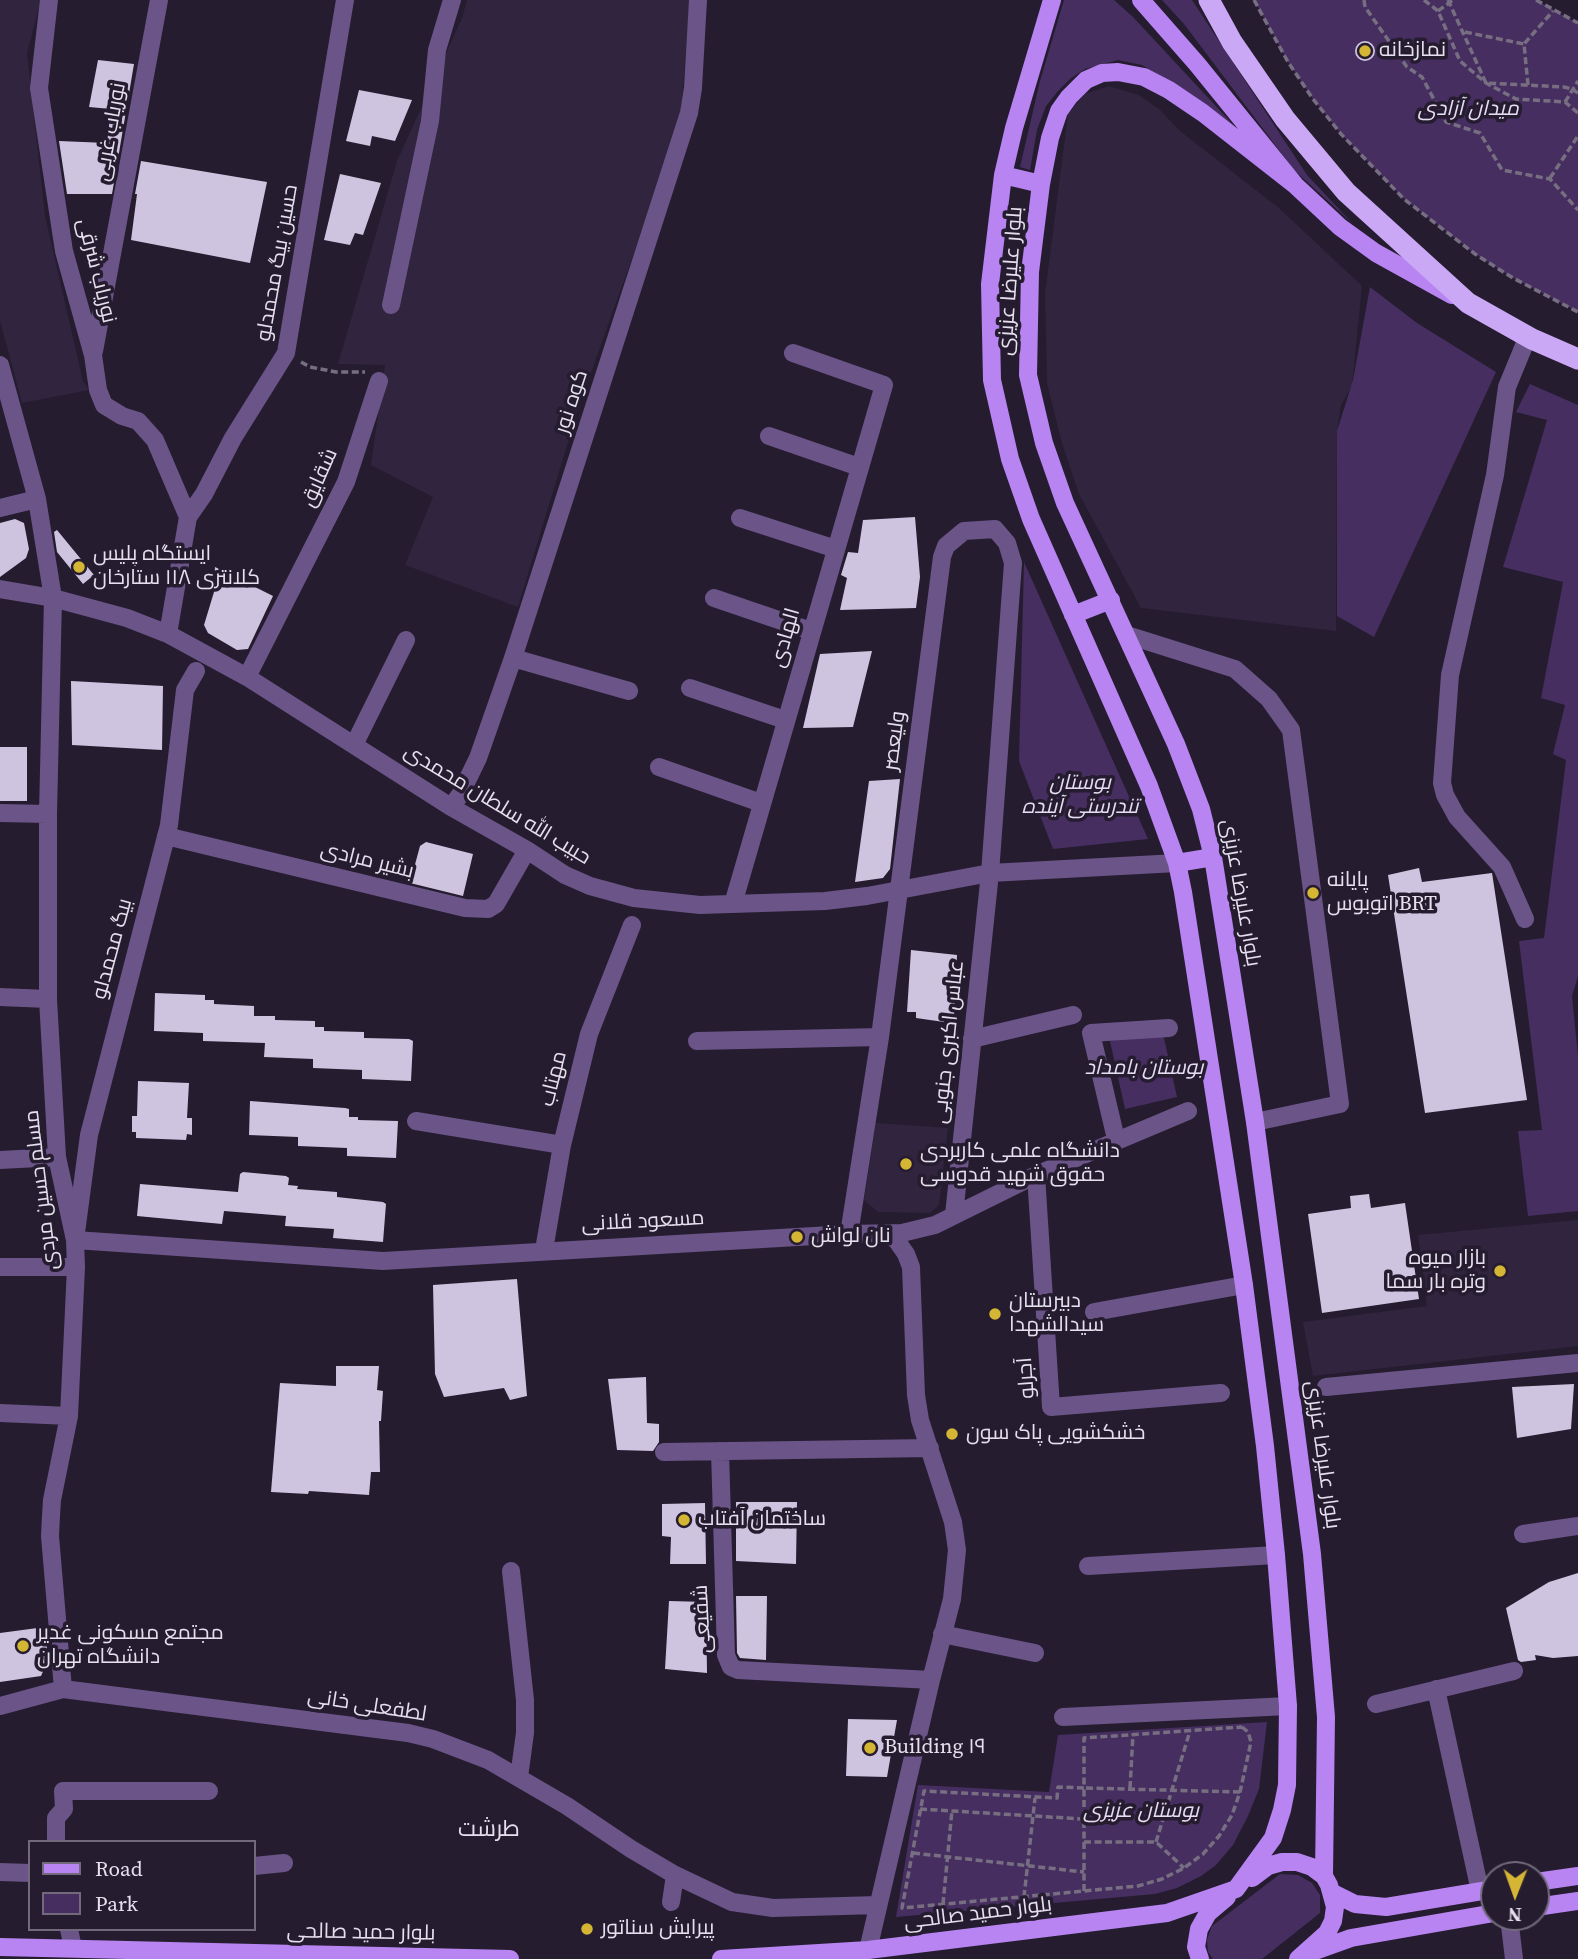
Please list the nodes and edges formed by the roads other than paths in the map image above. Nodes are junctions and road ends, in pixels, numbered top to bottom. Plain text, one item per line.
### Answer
1 (49, 0) edge
2 (159, 0) edge
3 (345, 0) edge
4 (452, 0) edge
5 (698, 0) edge
6 (1052, 0) edge
7 (1141, 0) edge
8 (1209, 0) edge
9 (1003, 175) junction
10 (1041, 184) junction
11 (1295, 185) junction
12 (1468, 303) junction
13 (391, 305) dead end
14 (1528, 336) junction
15 (793, 354) dead end
16 (93, 355) junction
17 (1578, 359) edge
18 (0, 365) edge
19 (379, 381) road end
20 (769, 436) dead end
21 (859, 467) junction
22 (37, 499) junction
23 (0, 508) edge
24 (188, 517) junction
25 (740, 517) dead end
26 (836, 549) junction
27 (1013, 563) joint
28 (0, 589) edge
29 (53, 598) junction
30 (714, 598) dead end
31 (1111, 600) junction
32 (1073, 615) junction
33 (811, 631) junction
34 (168, 634) junction
35 (1127, 635) junction
36 (406, 639) dead end
37 (513, 658) junction
38 (196, 671) dead end
39 (247, 677) junction
40 (690, 688) dead end
41 (629, 691) dead end
42 (785, 720) junction
43 (354, 745) junction
44 (659, 767) dead end
45 (761, 803) junction
46 (451, 807) junction
47 (0, 813) edge
48 (48, 814) junction
49 (166, 836) junction
50 (527, 850) junction
51 (1213, 857) junction
52 (1177, 863) junction
53 (990, 873) junction
54 (898, 890) junction
55 (733, 904) junction
56 (1525, 919) dead end
57 (632, 925) dead end
58 (0, 997) edge
59 (48, 999) junction
60 (1073, 1015) dead end
61 (1170, 1028) dead end
62 (880, 1037) junction
63 (972, 1039) junction
64 (697, 1041) dead end
65 (1188, 1111) dead end
66 (416, 1121) dead end
67 (1255, 1122) junction
68 (1116, 1139) junction
69 (562, 1145) junction
70 (57, 1157) junction
71 (0, 1160) edge
72 (1036, 1175) junction
73 (954, 1215) junction
74 (849, 1234) junction
75 (889, 1234) junction
76 (75, 1240) junction
77 (544, 1250) junction
78 (76, 1266) junction
79 (0, 1267) edge
80 (1244, 1285) junction
81 (1094, 1312) dead end
82 (1578, 1363) edge
83 (1326, 1387) dead end
84 (1221, 1393) dead end
85 (0, 1413) edge
86 (69, 1416) junction
87 (930, 1448) junction
88 (720, 1451) junction
89 (664, 1452) dead end
90 (1578, 1526) edge
91 (1523, 1534) dead end
92 (1276, 1555) junction
93 (1088, 1566) dead end
94 (511, 1572) dead end
95 (942, 1634) junction
96 (1035, 1653) dead end
97 (1514, 1671) dead end
98 (931, 1680) junction
99 (63, 1689) junction
100 (1436, 1689) junction
101 (1376, 1704) dead end
102 (0, 1706) edge
103 (1288, 1706) junction
104 (1063, 1717) dead end
105 (519, 1777) junction
106 (209, 1791) dead end
107 (56, 1840) edge
108 (1480, 1862) edge
109 (284, 1863) dead end
110 (256, 1866) edge
111 (0, 1872) edge
112 (28, 1873) edge
113 (675, 1875) junction
114 (1324, 1876) junction
115 (1578, 1876) edge
116 (1550, 1880) edge
117 (1236, 1889) junction
118 (1480, 1891) edge
119 (1333, 1894) junction
120 (1578, 1901) edge
121 (671, 1902) dead end
122 (878, 1905) junction
123 (1550, 1905) edge
124 (1480, 1915) edge
125 (69, 1931) edge
126 (1511, 1931) edge
127 (0, 1947) edge
128 (73, 1948) junction
129 (868, 1950) junction
130 (1301, 1958) edge
131 (510, 1959) edge
132 (721, 1959) edge
133 (1200, 1959) edge
134 (1514, 1959) edge

1 - 16 street, نوریاب شرقی
2 - 16 street, نوریاب غربی
3 - 24 street, حسین بیگ محمدلو
4 - 13 street
5 - 37 street, کوه نور
6 - 9 main road, بلوار علیرضا عزیزی
7 - 11 main road
8 - 12 highway
9 - 10 main road
9 - 32 main road, بلوار علیرضا عزیزی
10 - 11 main road, بلوار علیرضا عزیزی
10 - 31 main road, بلوار علیرضا عزیزی
11 - 12 main road
12 - 14 highway
14 - 17 highway
14 - 56 street
15 - 21 street, الهادی
16 - 24 street, نوریاب شرقی
18 - 22 street, مسلم حسین مردی
19 - 39 street, شقایق
20 - 21 street
21 - 26 street, الهادی
22 - 23 street
22 - 29 street, مسلم حسین مردی
24 - 34 street, حسین بیگ محمدلو
25 - 26 street
26 - 33 street, الهادی
27 - 53 street, عباس اکبری جنوبی
27 - 54 street, ولیعصر
28 - 29 street, حبیب الله سلطان محمدی
29 - 34 street, حبیب الله سلطان محمدی
29 - 48 street, مسلم حسین مردی
30 - 33 street
31 - 32 main road
31 - 35 main road, بلوار علیرضا عزیزی
32 - 52 main road, بلوار علیرضا عزیزی
33 - 42 street, الهادی
34 - 39 street, حبیب الله سلطان محمدی
35 - 51 main road, بلوار علیرضا عزیزی
35 - 67 street
36 - 43 street
37 - 41 street
37 - 46 street, کوه نور
38 - 49 street, بیگ محمدلو
39 - 43 street, حبیب الله سلطان محمدی
40 - 42 street
42 - 45 street, الهادی
43 - 46 street, حبیب الله سلطان محمدی
44 - 45 street
45 - 55 street, الهادی
46 - 50 street, حبیب الله سلطان محمدی
47 - 48 street
48 - 59 street, مسلم حسین مردی
49 - 50 street, بشیر مرادی
49 - 76 street, بیگ محمدلو
50 - 55 street, حبیب الله سلطان محمدی
51 - 52 main road
51 - 67 main road, بلوار علیرضا عزیزی
52 - 53 street, حبیب الله سلطان محمدی
52 - 80 main road, بلوار علیرضا عزیزی
53 - 54 street, حبیب الله سلطان محمدی
53 - 63 street, عباس اکبری جنوبی
54 - 55 street, حبیب الله سلطان محمدی
54 - 62 street, ولیعصر
57 - 69 street, مهتاب
58 - 59 street
59 - 70 street, مسلم حسین مردی
60 - 63 street
61 - 68 street
62 - 64 street
62 - 74 street, ولیعصر
63 - 73 street, عباس اکبری جنوبی
65 - 68 street, مسعود قلانی
66 - 69 street
67 - 114 main road, بلوار علیرضا عزیزی
68 - 72 street, مسعود قلانی
69 - 77 street, مهتاب
70 - 71 street
70 - 76 street, مسلم حسین مردی
72 - 73 street, مسعود قلانی
72 - 84 street, آجرلو
73 - 75 street, مسعود قلانی
74 - 75 street, مسعود قلانی
74 - 77 street, مسعود قلانی
75 - 87 street
76 - 77 street, مسعود قلانی
76 - 78 street, مسلم حسین مردی
78 - 79 street
78 - 86 street, مسلم حسین مردی
80 - 81 street
80 - 92 main road, بلوار علیرضا عزیزی
82 - 83 street
85 - 86 street
86 - 99 street, مسلم حسین مردی
87 - 88 street
87 - 95 street
88 - 89 street
88 - 98 street, شفیعی
90 - 91 street
92 - 93 street
92 - 103 main road, بلوار علیرضا عزیزی
94 - 105 street
95 - 96 street
95 - 98 street
97 - 100 street
98 - 122 street
99 - 102 street, لطفعلی خانی
99 - 105 street, لطفعلی خانی
100 - 101 street
100 - 108 street
103 - 104 street
103 - 117 main road, بلوار علیرضا عزیزی
105 - 113 street, لطفعلی خانی
106 - 107 street
109 - 110 street
111 - 112 street
113 - 121 street
113 - 122 street, لطفعلی خانی
114 - 117 main road
114 - 119 main road
115 - 116 main road
117 - 129 main road, بلوار حمید صالحی
117 - 133 main road
118 - 119 main road
119 - 130 main road
120 - 123 main road
122 - 129 street
124 - 130 main road
125 - 128 street
126 - 134 street
127 - 128 main road, بلوار حمید صالحی
128 - 131 main road, بلوار حمید صالحی
129 - 132 main road, بلوار حمید صالحی

